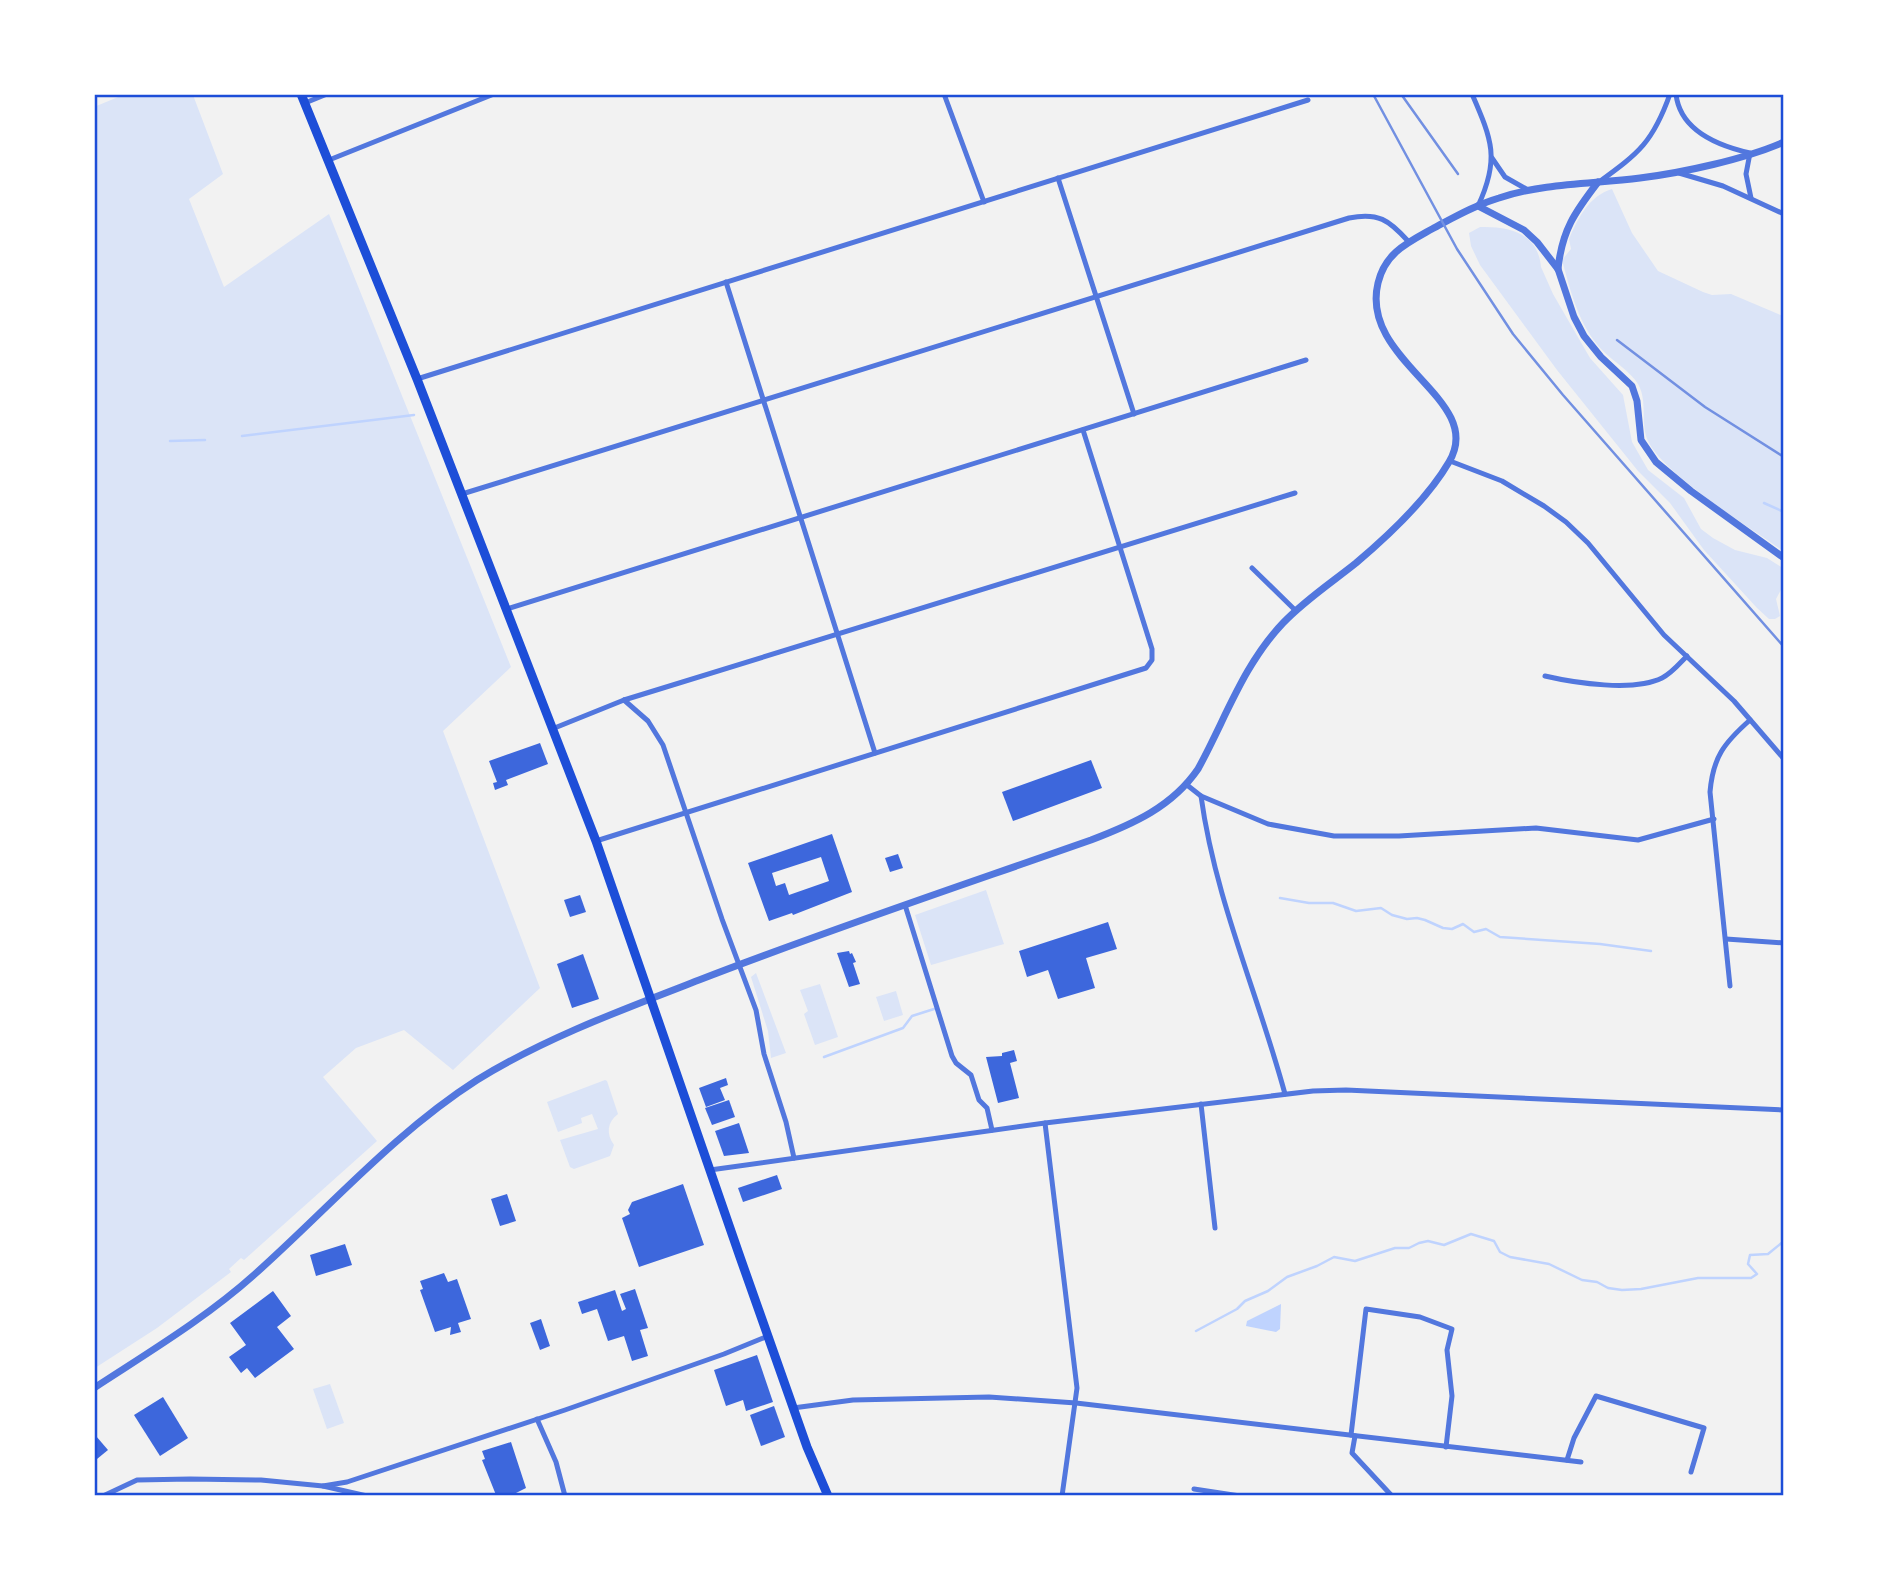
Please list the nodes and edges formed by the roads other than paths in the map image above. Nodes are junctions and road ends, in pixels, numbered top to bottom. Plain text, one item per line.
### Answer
1 (327, 94) edge
2 (494, 94) edge
3 (944, 94) edge
4 (1472, 94) edge
5 (1670, 94) edge
6 (1676, 94) edge
7 (303, 99) edge
8 (1308, 100) dead end
9 (1783, 142) edge
10 (1750, 153) junction
11 (1492, 158) junction
12 (329, 160) junction
13 (1675, 172) junction
14 (1058, 178) junction
15 (1598, 182) junction
16 (1530, 191) junction
17 (1751, 198) junction
18 (985, 202) junction
19 (1478, 206) junction
20 (1783, 214) edge
21 (1408, 241) junction
22 (1558, 269) junction
23 (726, 282) junction
24 (1097, 297) junction
25 (1306, 360) dead end
26 (417, 380) junction
27 (764, 400) junction
28 (1134, 414) junction
29 (1083, 430) junction
30 (1450, 461) junction
31 (1295, 493) dead end
32 (462, 494) junction
33 (801, 517) junction
34 (1121, 547) junction
35 (1783, 558) edge
36 (1252, 568) dead end
37 (507, 609) junction
38 (1295, 610) junction
39 (838, 635) junction
40 (1688, 656) junction
41 (1545, 676) dead end
42 (624, 700) junction
43 (1750, 720) junction
44 (552, 729) junction
45 (875, 753) junction
46 (1783, 759) edge
47 (1186, 785) junction
48 (1200, 796) junction
49 (686, 811) junction
50 (1714, 819) junction
51 (596, 841) junction
52 (905, 905) junction
53 (1726, 939) junction
54 (1783, 943) edge
55 (740, 964) junction
56 (1730, 986) dead end
57 (650, 999) junction
58 (1284, 1094) junction
59 (1201, 1104) junction
60 (1783, 1110) edge
61 (1045, 1123) junction
62 (992, 1130) junction
63 (794, 1158) junction
64 (710, 1170) junction
65 (1215, 1228) dead end
66 (768, 1336) junction
67 (94, 1388) edge
68 (1076, 1403) junction
69 (793, 1408) junction
70 (537, 1419) junction
71 (1353, 1436) junction
72 (1446, 1447) junction
73 (1567, 1460) junction
74 (1581, 1462) dead end
75 (1692, 1472) dead end
76 (323, 1486) junction
77 (1194, 1489) dead end
78 (103, 1496) edge
79 (367, 1496) edge
80 (565, 1496) edge
81 (828, 1496) edge
82 (1062, 1496) edge
83 (1240, 1496) edge
84 (1392, 1496) edge

1 - 7 street
2 - 12 street
3 - 18 street
4 - 11 street
5 - 15 street
6 - 10 street
7 - 12 main road
8 - 14 street
9 - 10 street
10 - 13 street
10 - 17 street
11 - 16 street
11 - 19 street
12 - 26 main road
13 - 15 street
13 - 17 street
14 - 18 street
14 - 24 street
15 - 16 street
15 - 22 street
16 - 19 street
17 - 20 street
18 - 23 street
19 - 21 street
19 - 22 street
21 - 24 street
21 - 30 street
22 - 35 street
23 - 26 street
23 - 27 street
24 - 27 street
24 - 28 street
25 - 28 street
26 - 32 main road
27 - 32 street
27 - 33 street
28 - 29 street
29 - 33 street
29 - 34 street
30 - 38 street
30 - 40 street
31 - 34 street
32 - 37 main road
33 - 37 street
33 - 39 street
34 - 39 street
34 - 45 street
36 - 38 street
37 - 44 main road
38 - 47 street
39 - 42 street
39 - 45 street
40 - 41 street
40 - 43 street
42 - 44 street
42 - 49 street
43 - 46 street
43 - 50 street
44 - 51 main road
45 - 49 street
47 - 48 street
47 - 52 street
48 - 50 street
48 - 58 street
49 - 51 street
49 - 55 street
50 - 53 street
51 - 57 main road
52 - 55 street
52 - 62 street
53 - 54 street
53 - 56 street
55 - 57 street
55 - 63 street
57 - 64 main road
57 - 67 street
58 - 59 street
58 - 60 street
59 - 61 street
59 - 65 street
61 - 62 street
61 - 68 street
62 - 63 street
63 - 64 street
64 - 66 main road
66 - 69 main road
66 - 70 street
68 - 69 street
68 - 71 street
68 - 82 street
69 - 81 main road
70 - 76 street
70 - 80 street
71 - 72 street
71 - 72 street
71 - 84 street
72 - 73 street
73 - 74 street
73 - 75 street
76 - 78 street
76 - 79 street
77 - 83 street

